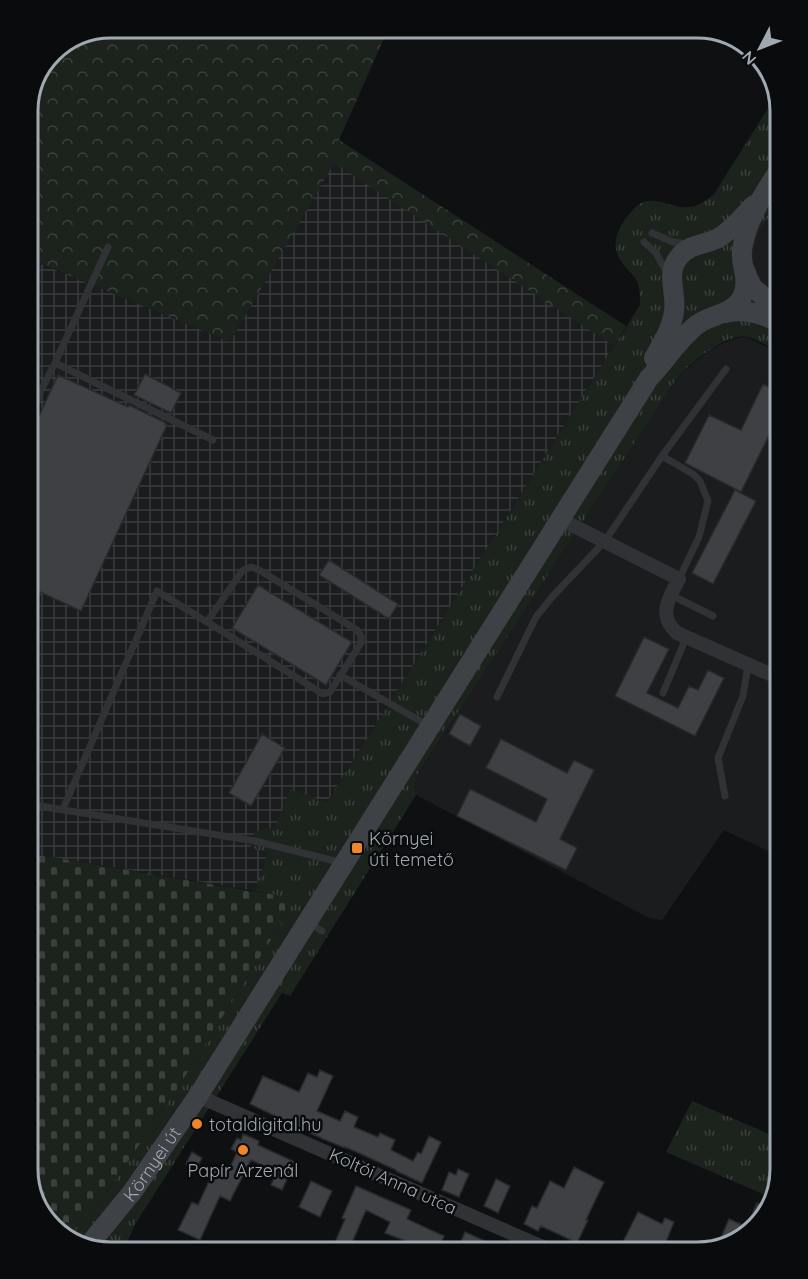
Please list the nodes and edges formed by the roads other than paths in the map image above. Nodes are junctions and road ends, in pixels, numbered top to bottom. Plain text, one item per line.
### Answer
1 (770, 184) edge
2 (767, 189) junction
3 (652, 233) dead end
4 (644, 242) dead end
5 (702, 243) junction
6 (108, 247) dead end
7 (746, 273) junction
8 (673, 288) junction
9 (770, 302) edge
10 (719, 315) junction
11 (770, 318) edge
12 (55, 363) junction
13 (726, 369) dead end
14 (649, 378) junction
15 (38, 397) edge
16 (213, 440) dead end
17 (662, 456) junction
18 (560, 519) junction
19 (605, 541) junction
20 (680, 579) junction
21 (671, 595) junction
22 (713, 616) dead end
23 (207, 622) junction
24 (686, 638) junction
25 (748, 665) junction
26 (770, 674) edge
27 (340, 675) junction
28 (663, 693) dead end
29 (497, 697) dead end
30 (430, 727) junction
31 (725, 795) dead end
32 (38, 806) edge
33 (63, 809) junction
34 (345, 864) junction
35 (198, 1096) junction
36 (93, 1239) edge
37 (531, 1242) edge

1 - 2 main road
2 - 5 main road
2 - 7 main road
3 - 5 lane
4 - 8 lane
5 - 7 main road
5 - 8 main road
6 - 12 lane
7 - 9 main road
7 - 10 main road
8 - 10 main road
8 - 14 main road
10 - 11 main road
10 - 14 main road
12 - 15 lane
12 - 16 lane
13 - 17 lane
14 - 18 main road, Környei út
17 - 19 lane
17 - 20 lane
18 - 19 street
18 - 30 main road, Környei út
19 - 20 street
19 - 29 lane
20 - 21 street
21 - 22 lane
21 - 24 street
23 - 27 lane
23 - 27 lane
23 - 33 lane
24 - 25 street
24 - 28 lane
25 - 26 street
25 - 31 lane
27 - 30 lane
30 - 34 main road, Környei út
32 - 33 lane
33 - 34 lane
34 - 35 main road, Környei út
35 - 36 main road, Környei út
35 - 37 street, Koltói Anna utca

